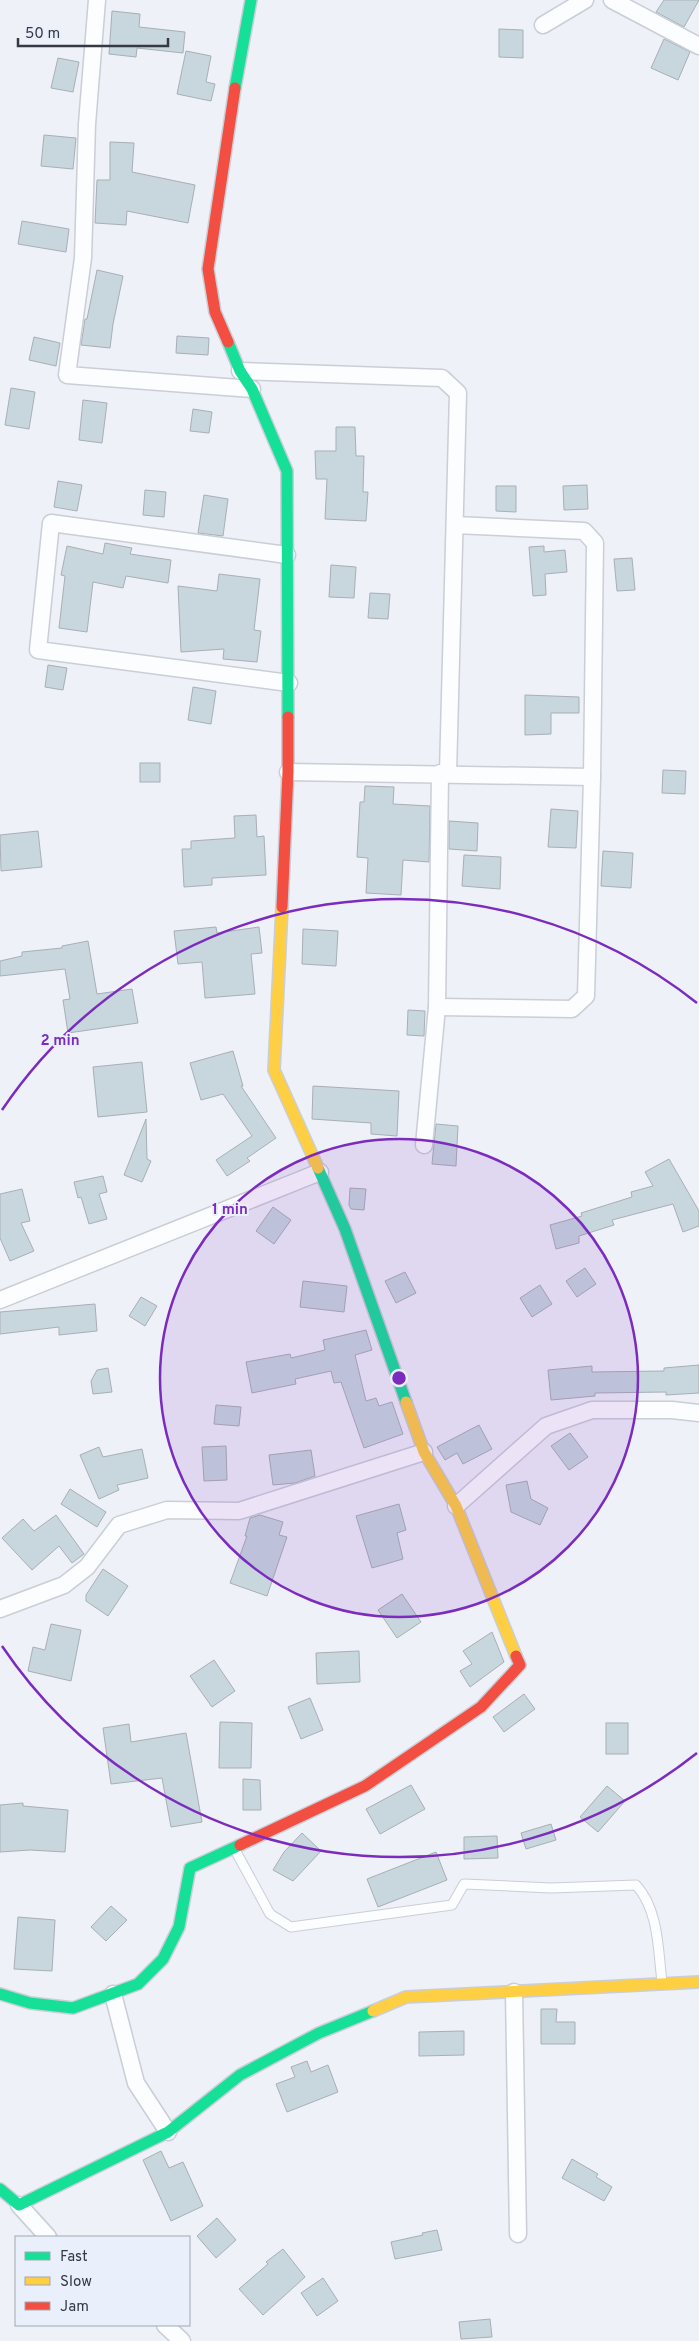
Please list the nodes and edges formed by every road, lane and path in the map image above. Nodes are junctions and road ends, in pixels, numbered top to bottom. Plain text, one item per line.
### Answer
1 (96, 0) edge
2 (251, 0) edge
3 (585, 0) edge
4 (612, 0) edge
5 (543, 25) dead end
6 (699, 46) edge
7 (240, 371) junction
8 (252, 389) junction
9 (455, 525) junction
10 (287, 554) junction
11 (289, 683) junction
12 (288, 772) junction
13 (444, 773) junction
14 (592, 777) junction
15 (437, 1007) junction
16 (424, 1146) dead end
17 (320, 1172) junction
18 (0, 1300) edge
19 (699, 1413) edge
20 (424, 1452) junction
21 (456, 1506) junction
22 (0, 1609) edge
23 (234, 1848) junction
24 (662, 1982) junction
25 (699, 1982) edge
26 (514, 1992) junction
27 (0, 1994) edge
28 (113, 1994) junction
29 (168, 2132) junction
30 (0, 2189) edge
31 (19, 2205) junction
32 (518, 2234) dead end
33 (47, 2236) edge
34 (166, 2326) edge
35 (182, 2341) edge

1 - 8 street
2 - 7 street
3 - 5 street
4 - 6 street
7 - 8 street
7 - 9 street
8 - 10 street
9 - 13 street
9 - 14 street
10 - 11 street
10 - 11 street
11 - 12 street
12 - 13 street
12 - 17 street
13 - 14 street
13 - 15 street
14 - 15 street
15 - 16 street
17 - 18 street
17 - 20 street
19 - 21 street
20 - 21 street
20 - 22 street
21 - 23 street
23 - 24 lane
23 - 28 street
24 - 25 street
24 - 26 street
26 - 29 street
26 - 32 street
27 - 28 street
28 - 29 street
29 - 31 street
30 - 31 street
31 - 33 street
34 - 35 street

